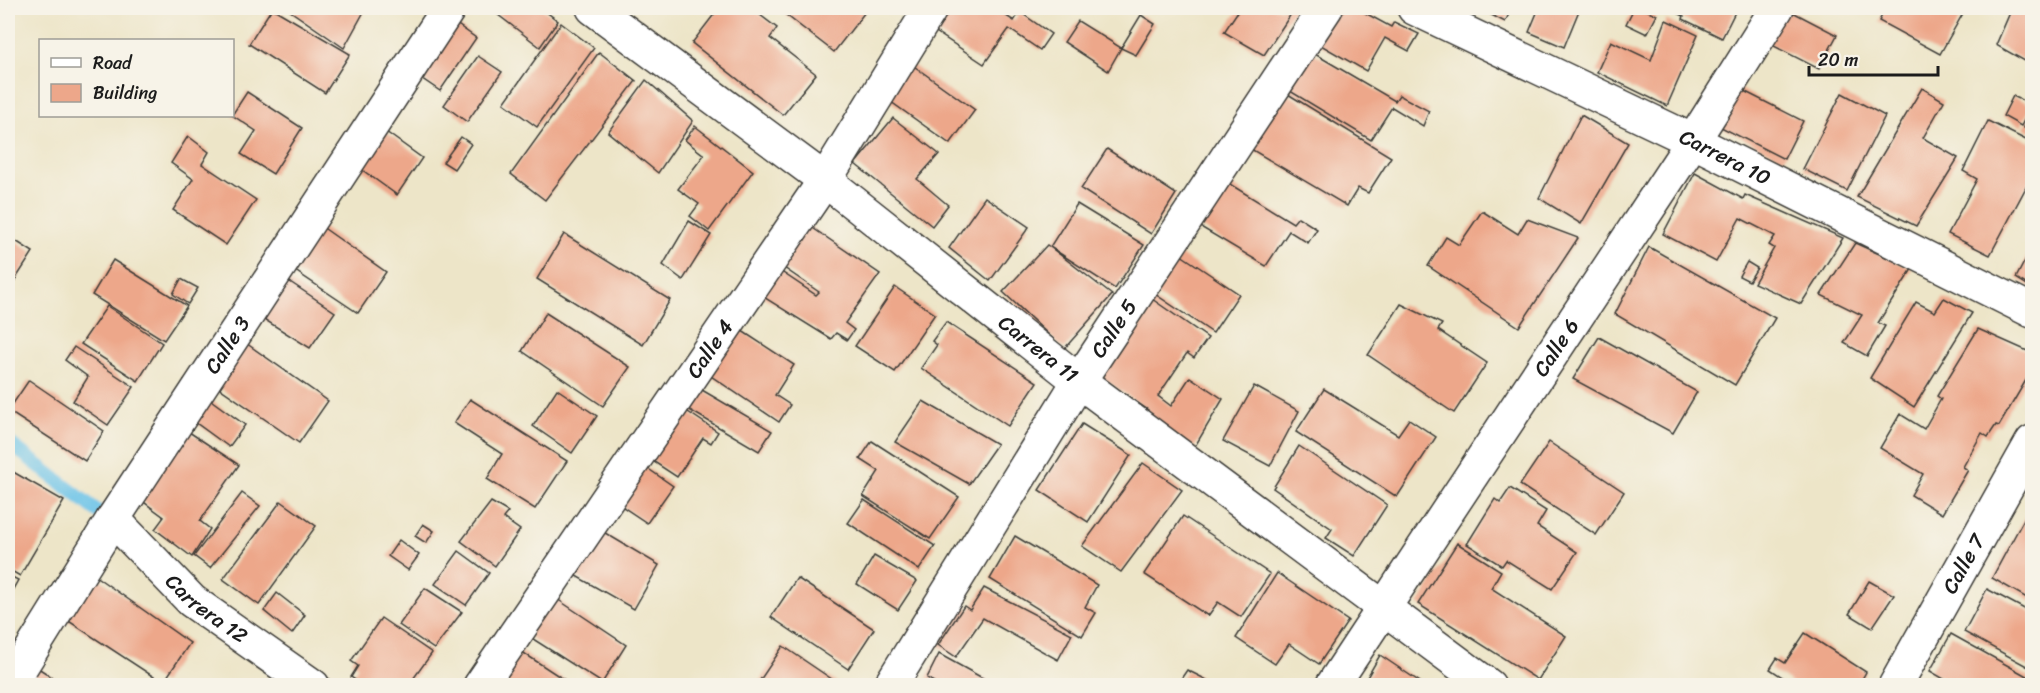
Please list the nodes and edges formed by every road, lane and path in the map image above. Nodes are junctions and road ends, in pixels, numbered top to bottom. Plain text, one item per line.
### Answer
1 (449, 8) edge
2 (592, 8) edge
3 (931, 8) edge
4 (1326, 8) edge
5 (1414, 8) edge
6 (1777, 8) edge
7 (1693, 141) junction
8 (825, 180) junction
9 (2032, 311) edge
10 (1079, 381) junction
11 (2032, 442) edge
12 (113, 519) junction
13 (1384, 605) junction
14 (9, 686) edge
15 (313, 686) edge
16 (480, 686) edge
17 (890, 686) edge
18 (1332, 686) edge
19 (1489, 686) edge
20 (1895, 686) edge

1 - 12 street, Calle 3
2 - 8 street, Carrera 11
3 - 8 street, Calle 4
4 - 10 street, Calle 5
5 - 7 street, Carrera 10
6 - 7 street, Calle 6
7 - 9 street, Carrera 10
7 - 13 street, Calle 6
8 - 10 street, Carrera 11
8 - 16 street, Calle 4
10 - 13 street, Carrera 11
10 - 17 street, Calle 5
11 - 20 street, Calle 7
12 - 14 street, Calle 3
12 - 15 street, Carrera 12
13 - 18 street, Calle 6
13 - 19 street, Carrera 11

